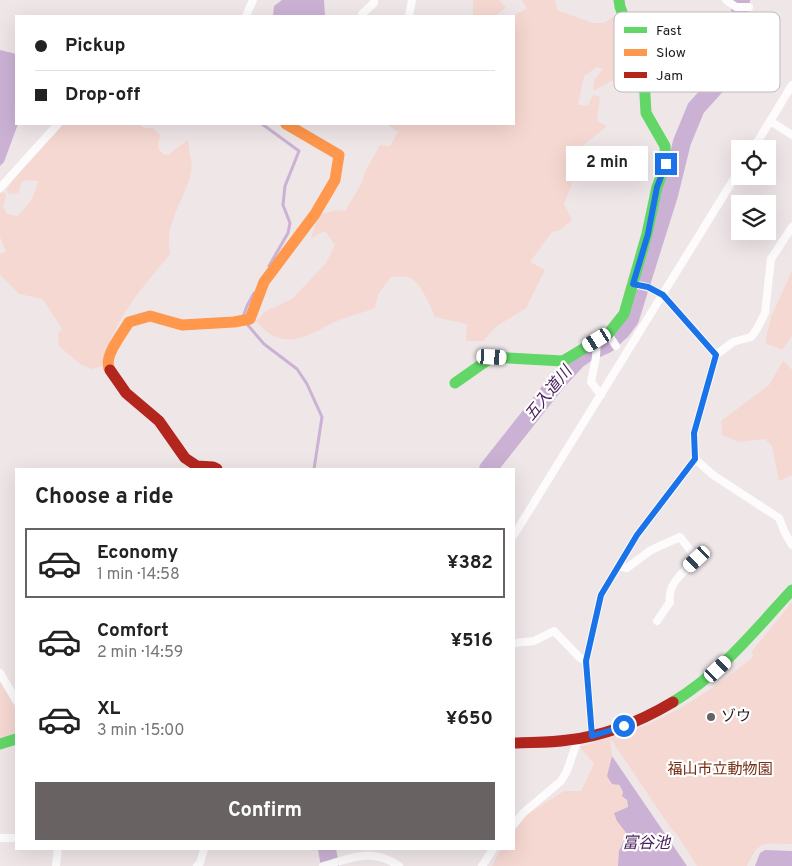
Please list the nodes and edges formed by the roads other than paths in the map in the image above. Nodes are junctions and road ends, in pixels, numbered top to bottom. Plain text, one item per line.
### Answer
1 (253, 0) edge
2 (374, 0) edge
3 (412, 0) edge
4 (726, 0) edge
5 (749, 8) dead end
6 (362, 14) dead end
7 (246, 15) edge
8 (409, 15) edge
9 (792, 85) edge
10 (645, 92) edge
11 (770, 121) junction
12 (57, 125) edge
13 (288, 125) edge
14 (792, 135) edge
15 (758, 140) edge
16 (731, 184) edge
17 (0, 188) edge
18 (792, 227) edge
19 (633, 284) junction
20 (663, 295) junction
21 (608, 334) junction
22 (597, 340) junction
23 (616, 346) dead end
24 (716, 355) junction
25 (455, 383) dead end
26 (600, 395) junction
27 (695, 459) junction
28 (215, 468) edge
29 (515, 534) edge
30 (792, 545) edge
31 (618, 566) junction
32 (792, 590) edge
33 (657, 621) dead end
34 (515, 643) edge
35 (586, 661) junction
36 (0, 673) edge
37 (15, 698) edge
38 (592, 736) junction
39 (15, 739) edge
40 (578, 739) junction
41 (515, 742) edge
42 (0, 744) edge
43 (515, 823) edge
44 (0, 838) edge
45 (15, 838) edge
46 (58, 850) edge
47 (204, 850) edge
48 (492, 850) edge
49 (56, 866) edge
50 (197, 866) edge
51 (323, 866) edge
52 (400, 866) edge
53 (482, 866) edge

1 - 7 street
2 - 6 street
3 - 8 street
4 - 5 street
9 - 11 street
10 - 19 street
11 - 14 street
11 - 15 street
12 - 17 street
13 - 28 street
16 - 20 street
18 - 24 street
19 - 20 street
19 - 21 street
20 - 24 street
20 - 26 street
21 - 22 street
21 - 23 street
22 - 25 street
22 - 26 street
24 - 27 street
26 - 29 street
27 - 30 street
27 - 31 street
31 - 33 street
31 - 35 street
32 - 38 street
34 - 35 street
35 - 38 street
36 - 37 street
38 - 40 street
39 - 42 street
40 - 41 street
40 - 43 street
44 - 45 street
46 - 49 street
47 - 50 street
48 - 53 street
51 - 52 street

